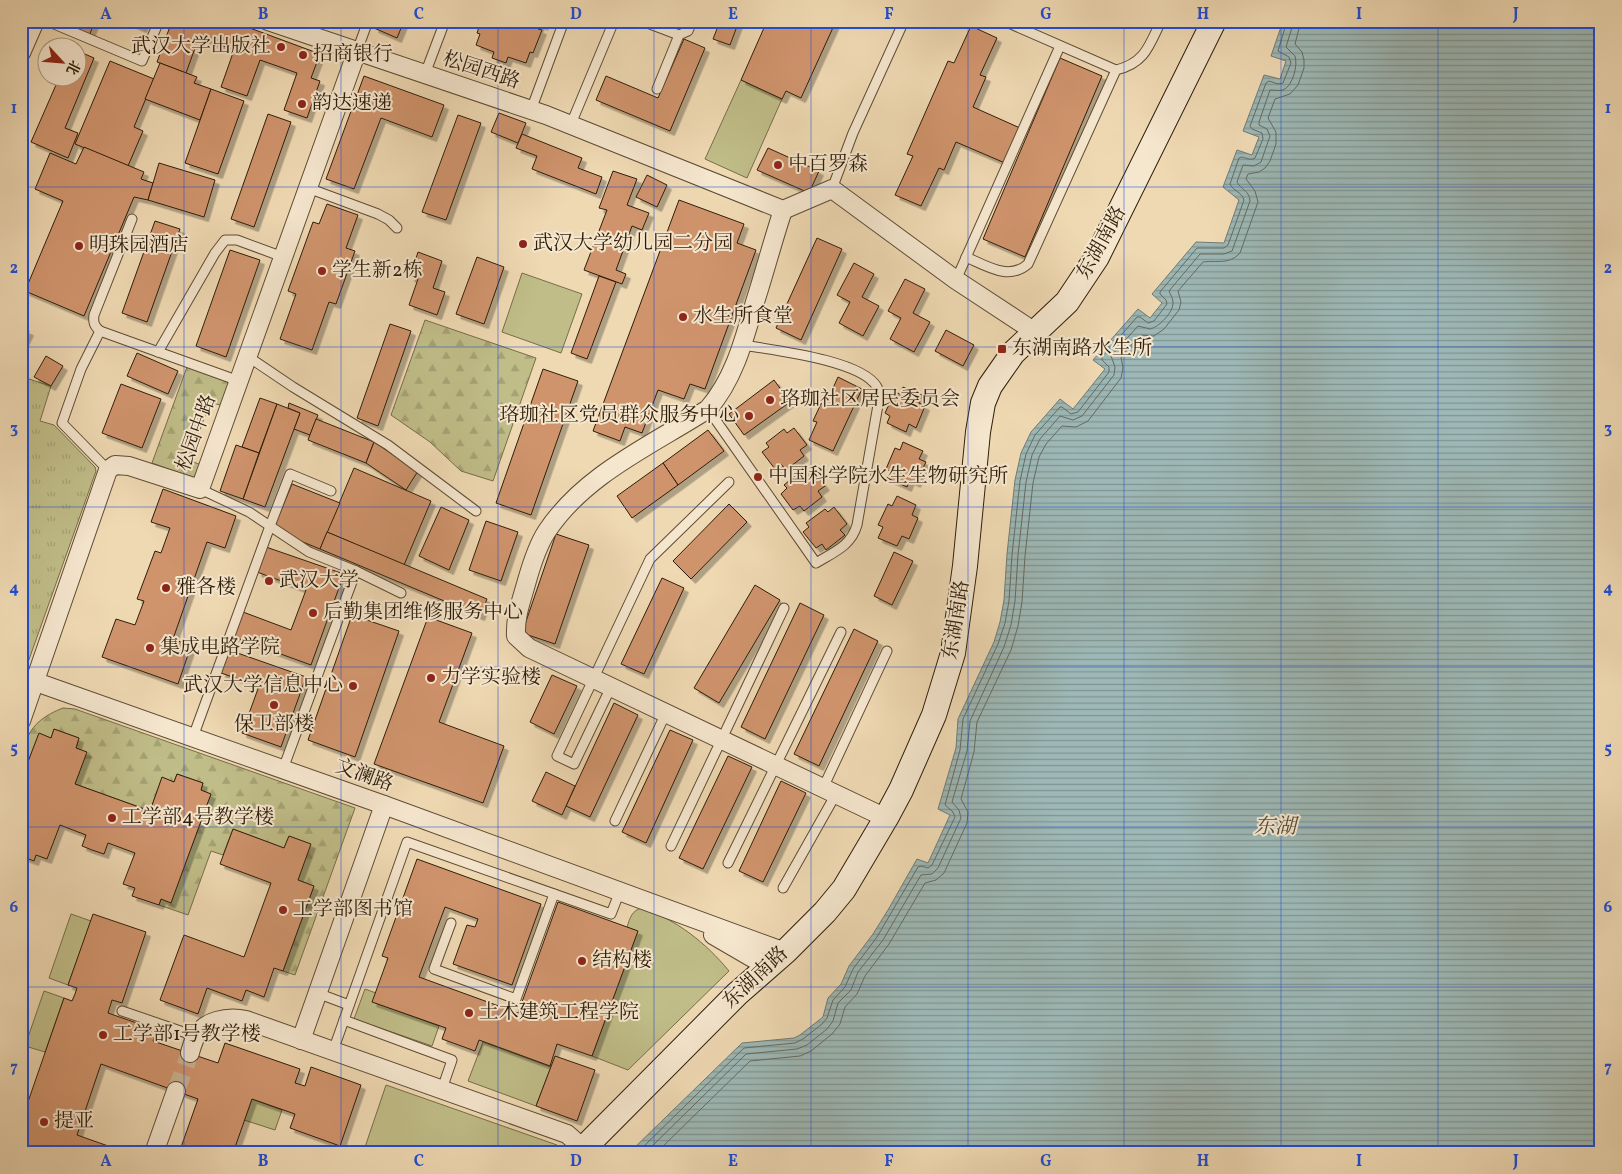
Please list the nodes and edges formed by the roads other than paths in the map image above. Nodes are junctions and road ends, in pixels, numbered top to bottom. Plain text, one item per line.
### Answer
1 (34, 21) edge
2 (47, 21) edge
3 (159, 21) edge
4 (268, 21) edge
5 (368, 21) edge
6 (445, 21) edge
7 (564, 21) edge
8 (614, 21) edge
9 (642, 21) edge
10 (692, 21) edge
11 (904, 21) edge
12 (1004, 21) edge
13 (1160, 21) edge
14 (1214, 21) edge
15 (679, 35) junction
16 (1060, 46) junction
17 (357, 51) junction
18 (21, 53) edge
19 (1116, 70) junction
20 (425, 74) junction
21 (657, 89) dead end
22 (531, 110) junction
23 (571, 124) junction
24 (308, 188) junction
25 (832, 189) junction
26 (783, 210) junction
27 (132, 220) dead end
28 (397, 228) dead end
29 (283, 257) junction
30 (966, 257) junction
31 (956, 280) junction
32 (100, 331) junction
33 (1035, 332) junction
34 (743, 345) junction
35 (158, 352) junction
36 (247, 356) junction
37 (239, 381) junction
38 (708, 409) junction
39 (108, 470) junction
40 (729, 482) dead end
41 (200, 489) junction
42 (331, 491) dead end
43 (476, 511) dead end
44 (270, 526) junction
45 (356, 572) junction
46 (401, 593) dead end
47 (784, 608) dead end
48 (840, 632) dead end
49 (887, 651) dead end
50 (594, 679) junction
51 (36, 682) junction
52 (611, 687) junction
53 (666, 713) junction
54 (21, 720) edge
55 (193, 737) junction
56 (722, 739) junction
57 (776, 765) junction
58 (283, 770) junction
59 (830, 791) junction
60 (384, 805) junction
61 (886, 818) junction
62 (615, 821) dead end
63 (671, 846) dead end
64 (728, 863) dead end
65 (783, 888) dead end
66 (620, 892) junction
67 (554, 894) junction
68 (451, 923) dead end
69 (776, 959) junction
70 (317, 993) junction
71 (349, 1005) junction
72 (122, 1011) dead end
73 (344, 1020) junction
74 (195, 1036) junction
75 (301, 1040) junction
76 (333, 1050) junction
77 (190, 1054) tunnel mouth
78 (442, 1089) junction
79 (176, 1091) tunnel mouth
80 (581, 1150) edge
81 (154, 1153) edge

1 - 18 street
2 - 3 lane
4 - 17 street, 松园西路
5 - 17 lane
6 - 20 lane
7 - 22 lane
8 - 23 lane
9 - 15 lane
10 - 15 lane
11 - 25 lane
12 - 16 lane
13 - 19 lane
14 - 33 street, 东湖南路
15 - 21 lane
16 - 19 lane
16 - 30 lane
17 - 20 street, 松园西路
17 - 24 street, 松园中路
19 - 30 lane
20 - 22 street, 松园西路
22 - 23 street, 松园西路
23 - 26 street, 松园西路
24 - 28 lane
24 - 29 street, 松园中路
25 - 26 street
25 - 31 street
26 - 34 street
27 - 32 lane
29 - 35 lane
29 - 36 street, 松园中路
30 - 31 lane
31 - 33 street
32 - 35 lane
32 - 39 lane
33 - 61 street, 东湖南路
34 - 38 street
34 - 38 lane
35 - 37 lane
36 - 37 street, 松园中路
36 - 43 lane
37 - 41 street, 松园中路
38 - 50 street
39 - 41 street, 松园中路
39 - 51 street
40 - 50 lane
41 - 44 lane
42 - 44 lane
44 - 45 lane
44 - 55 lane
45 - 46 lane
45 - 58 lane
47 - 56 lane
48 - 57 lane
49 - 59 lane
50 - 52 street
50 - 52 lane
51 - 54 street
51 - 55 street, 文澜路
52 - 53 street
53 - 56 street
53 - 62 lane
55 - 58 street, 文澜路
56 - 57 street
56 - 63 lane
57 - 59 street
57 - 64 lane
58 - 60 street, 文澜路
59 - 61 street
59 - 65 lane
60 - 66 street, 文澜路
60 - 70 street
61 - 69 street, 东湖南路
66 - 67 lane
66 - 69 street, 文澜路
67 - 68 lane
67 - 71 lane
69 - 80 street, 东湖南路
70 - 71 lane
70 - 75 street
71 - 73 lane
72 - 74 lane
73 - 76 lane
73 - 78 lane
74 - 75 street
74 - 77 street
75 - 76 street
76 - 78 street
78 - 80 street
79 - 81 street

